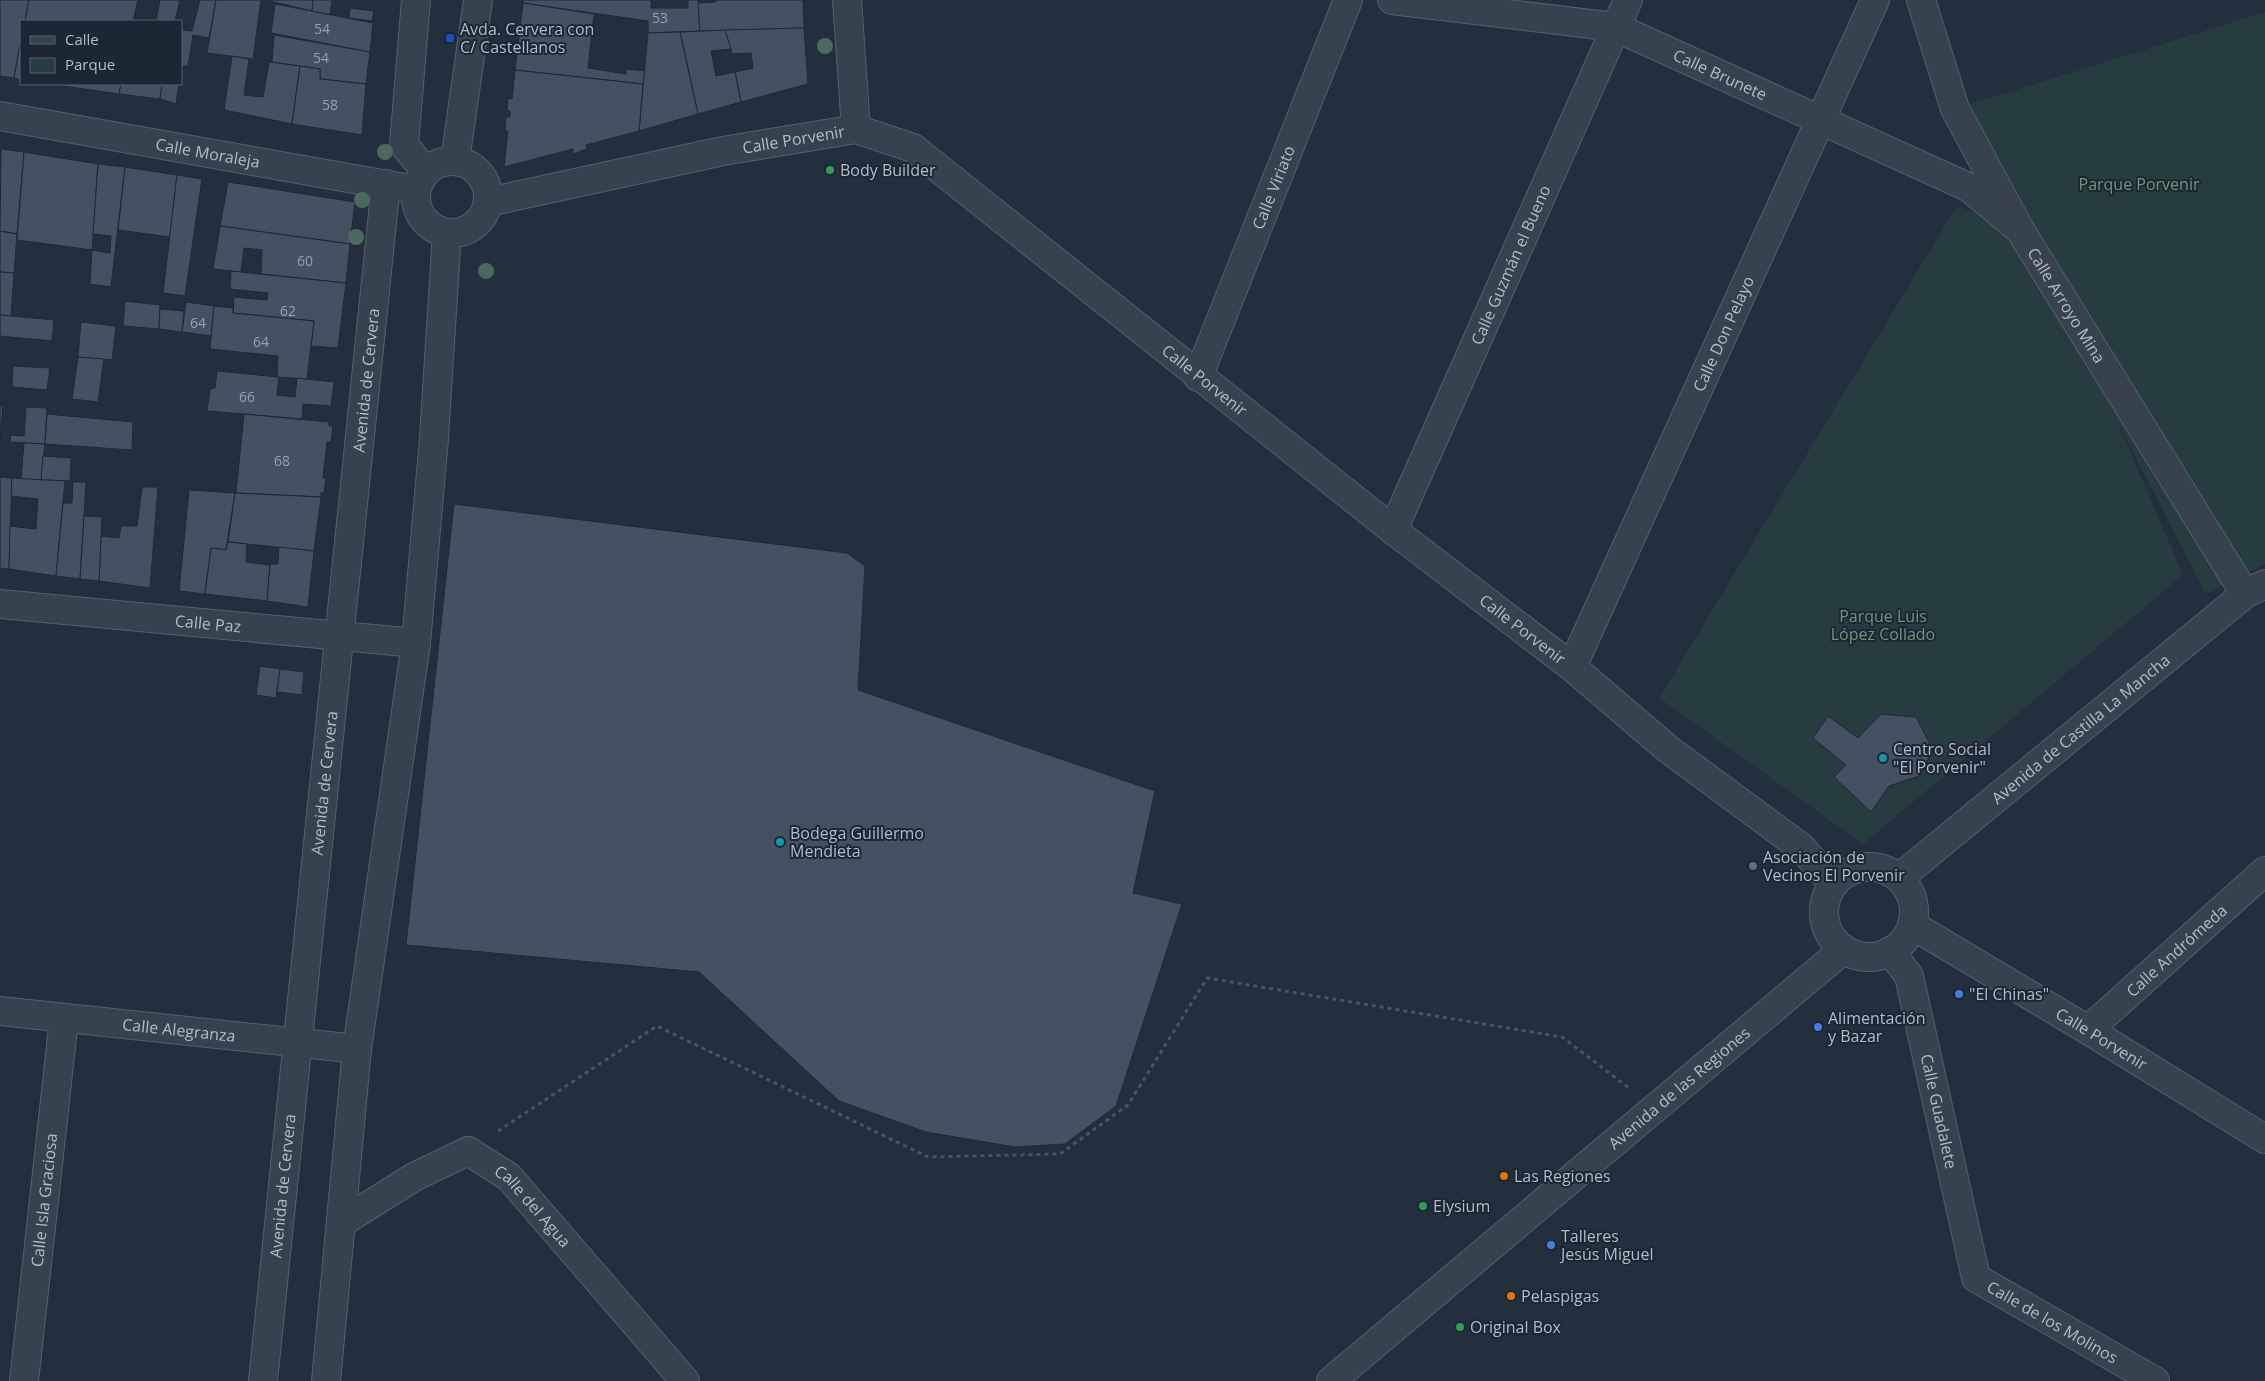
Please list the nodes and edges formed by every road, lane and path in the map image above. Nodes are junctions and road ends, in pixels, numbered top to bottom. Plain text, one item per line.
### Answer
1 (416, 0) edge
2 (478, 0) edge
3 (847, 0) edge
4 (1348, 0) edge
5 (1392, 0) edge
6 (1628, 0) edge
7 (1875, 0) edge
8 (1920, 0) edge
9 (1616, 27) junction
10 (0, 116) edge
11 (1820, 120) junction
12 (856, 129) junction
13 (455, 161) junction
14 (421, 181) junction
15 (386, 184) junction
16 (488, 202) junction
17 (2020, 230) junction
18 (447, 233) junction
19 (1198, 376) junction
20 (1392, 530) junction
21 (2255, 589) edge
22 (0, 604) edge
23 (341, 636) junction
24 (416, 643) junction
25 (1572, 668) junction
26 (2265, 871) edge
27 (1899, 878) junction
28 (1833, 884) junction
29 (1912, 925) junction
30 (1844, 949) junction
31 (1890, 951) junction
32 (0, 1011) edge
33 (64, 1019) junction
34 (2088, 1030) junction
35 (296, 1042) junction
36 (358, 1049) junction
37 (1635, 1093) dead end
38 (2265, 1139) edge
39 (468, 1151) junction
40 (341, 1223) junction
41 (1976, 1278) joint
42 (24, 1381) edge
43 (264, 1381) edge
44 (326, 1381) edge
45 (685, 1381) edge
46 (1331, 1381) edge
47 (2155, 1381) edge

1 - 14 street
2 - 13 street
3 - 12 street
4 - 19 street, Calle Viriato
5 - 9 street, Calle Brunete
6 - 9 street, Calle Guzmán el Bueno
7 - 11 street, Calle Don Pelayo
8 - 17 street, Calle Arroyo Mina
9 - 11 street, Calle Brunete
9 - 20 street, Calle Guzmán el Bueno
10 - 15 street, Calle Moraleja
11 - 17 street, Calle Brunete
11 - 25 street, Calle Don Pelayo
12 - 16 street, Calle Porvenir
12 - 19 street, Calle Porvenir
13 - 14 street
13 - 16 street
14 - 15 street, Calle Moraleja
14 - 18 street
15 - 23 street, Avenida de Cervera
16 - 18 street
17 - 21 street, Calle Arroyo Mina
18 - 24 street
19 - 20 street, Calle Porvenir
20 - 25 street, Calle Porvenir
21 - 27 street, Avenida de Castilla La Mancha
22 - 23 street, Calle Paz
23 - 24 street, Calle Paz
23 - 35 street, Avenida de Cervera
24 - 36 street
25 - 28 street, Calle Porvenir
26 - 34 street, Calle Andrómeda
27 - 28 street
27 - 29 street
28 - 30 street
29 - 31 street
29 - 34 street, Calle Porvenir
30 - 31 street
30 - 46 street, Avenida de las Regiones
31 - 41 street, Calle Guadalete
32 - 33 street, Calle Alegranza
33 - 35 street, Calle Alegranza
33 - 42 street, Calle Isla Graciosa
34 - 38 street, Calle Porvenir
35 - 36 street, Calle Alegranza
35 - 43 street, Avenida de Cervera
36 - 40 street
37 - 39 path
39 - 40 street
39 - 45 street, Calle del Agua
40 - 44 street
41 - 47 street, Calle de los Molinos

